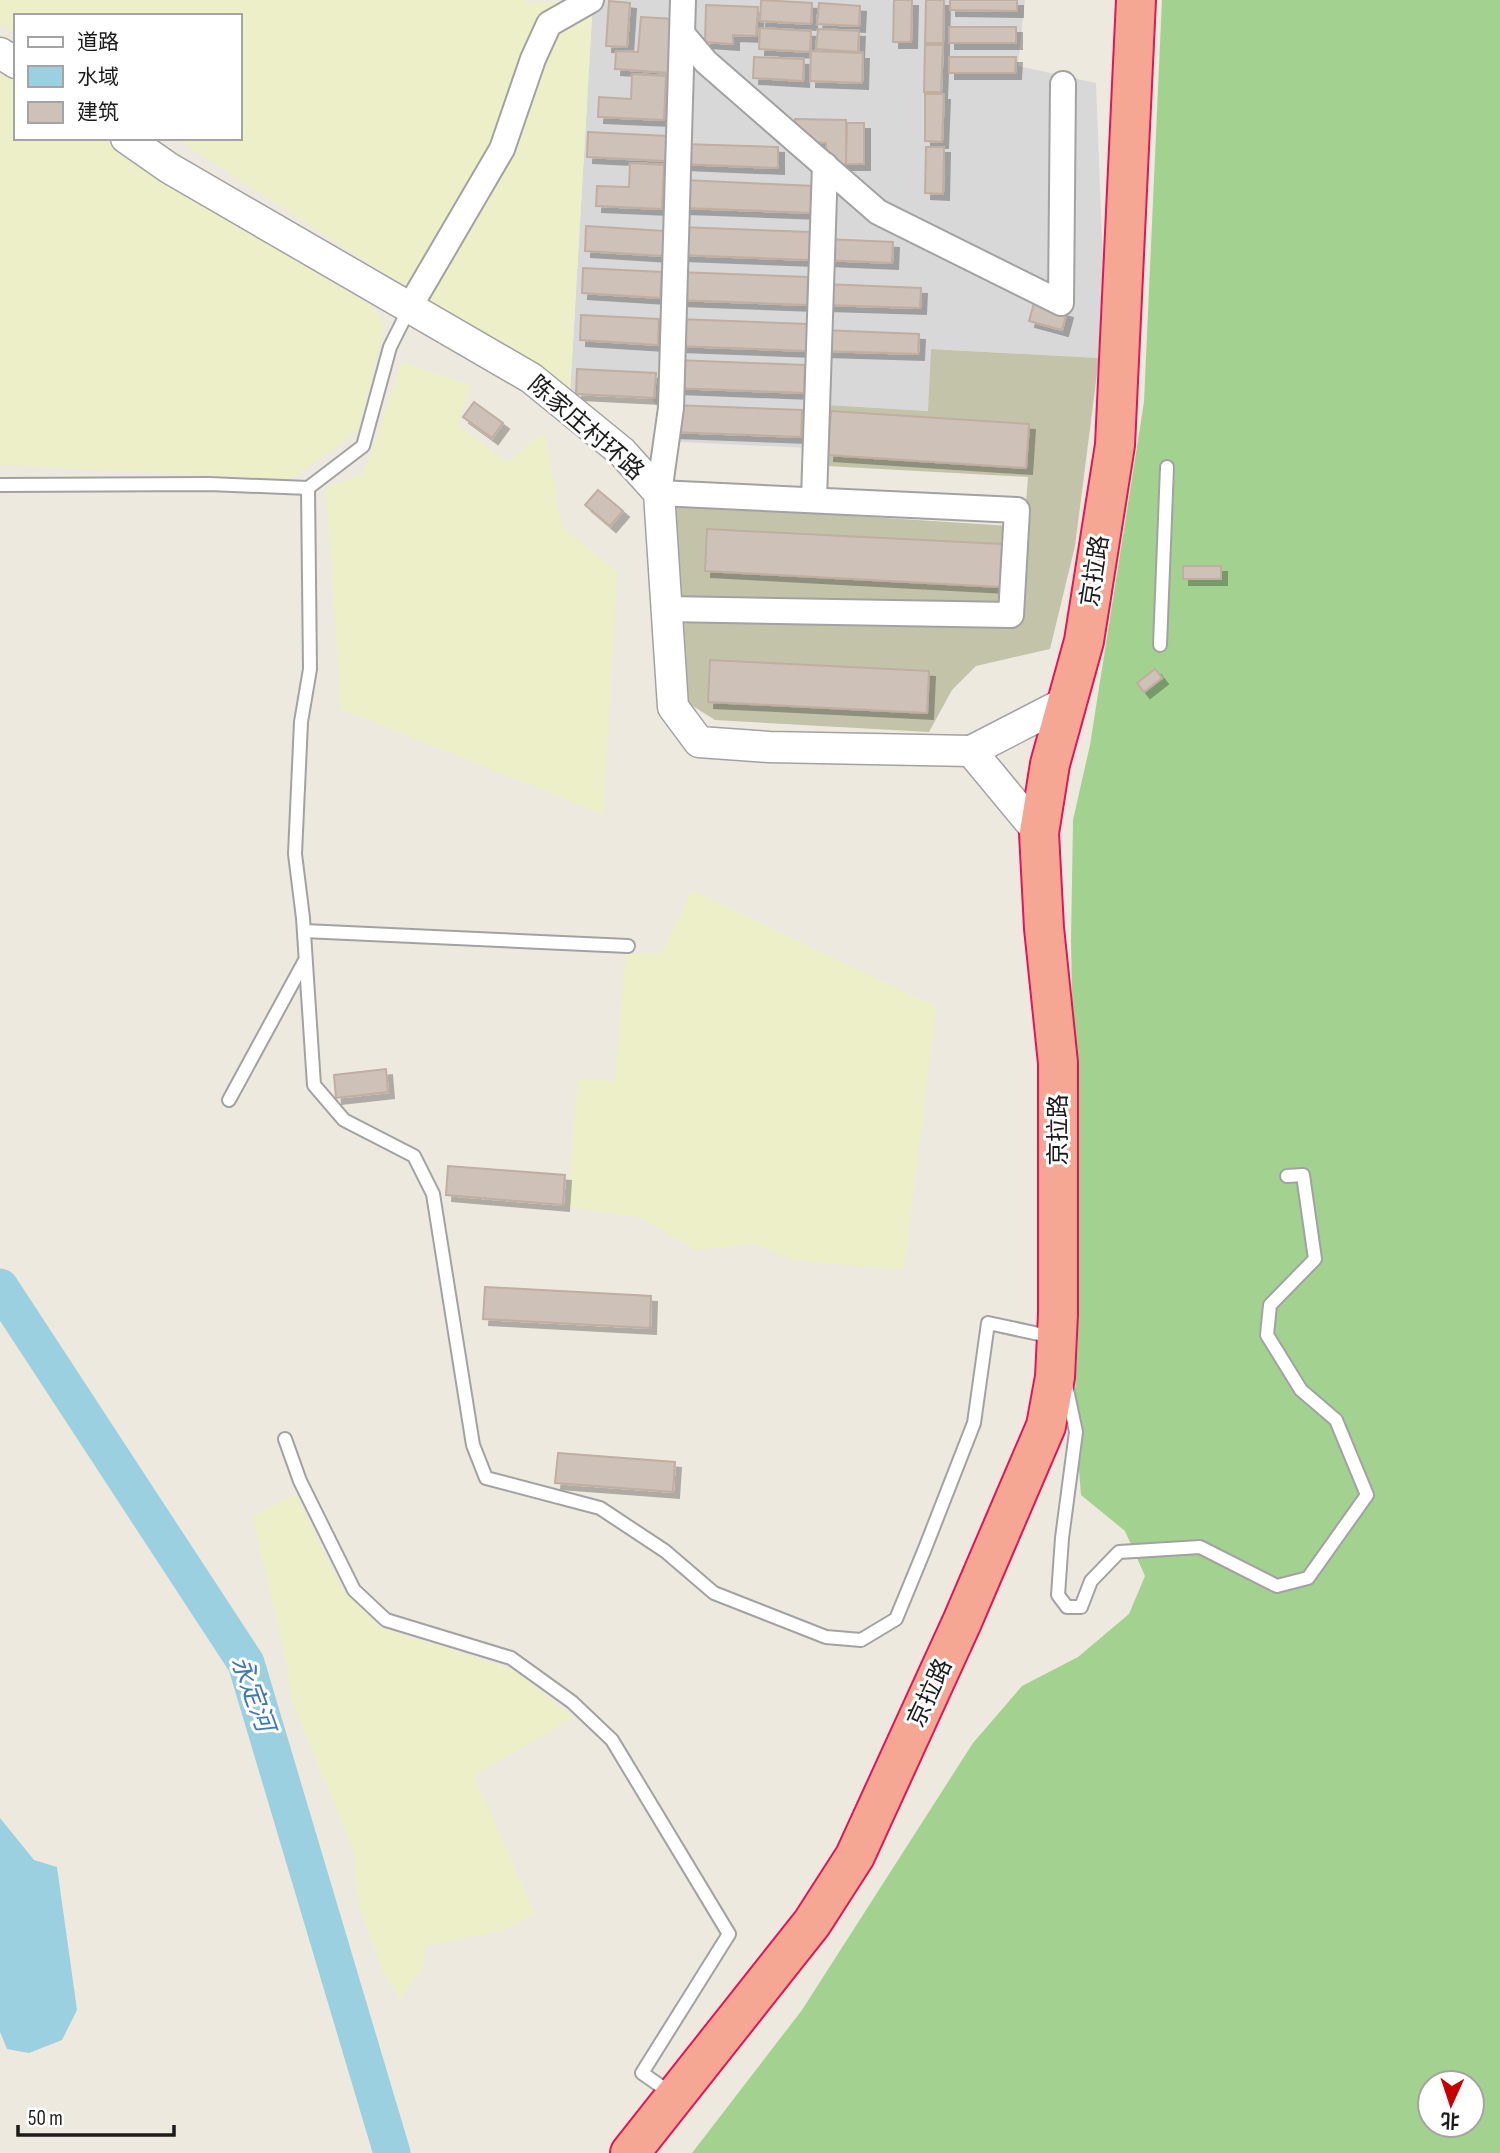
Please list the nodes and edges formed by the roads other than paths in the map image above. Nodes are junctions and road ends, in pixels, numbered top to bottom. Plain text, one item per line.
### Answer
1 (592, 0) edge
2 (683, 0) edge
3 (1136, 0) edge
4 (684, 36) junction
5 (1063, 84) dead end
6 (129, 140) edge
7 (825, 165) junction
8 (410, 308) junction
9 (1167, 467) dead end
10 (0, 485) edge
11 (308, 488) junction
12 (659, 492) junction
13 (814, 499) junction
14 (667, 609) junction
15 (1160, 645) dead end
16 (1068, 701) junction
17 (971, 751) junction
18 (1039, 833) junction
19 (304, 931) junction
20 (628, 947) dead end
21 (305, 961) junction
22 (229, 1100) dead end
23 (1287, 1176) dead end
24 (1057, 1338) junction
25 (1055, 1377) junction
26 (285, 1439) dead end
27 (675, 2096) junction
28 (631, 2153) edge

1 - 8 street
2 - 4 street
3 - 16 highway, 京拉路
4 - 7 street
4 - 12 street
5 - 7 street
6 - 8 street, 陈家庄村环路
7 - 13 street
8 - 11 lane
8 - 12 street, 陈家庄村环路
9 - 15 lane
10 - 11 lane
11 - 19 lane
12 - 13 street
12 - 14 street, 陈家庄村环路
13 - 14 street
14 - 17 street, 陈家庄村环路
16 - 17 street
16 - 18 highway, 京拉路
17 - 18 street
18 - 24 highway, 京拉路
19 - 20 lane
19 - 21 lane
21 - 22 lane
21 - 24 lane
23 - 25 lane
24 - 25 highway, 京拉路
25 - 27 highway, 京拉路
26 - 27 lane
27 - 28 highway, 京拉路

